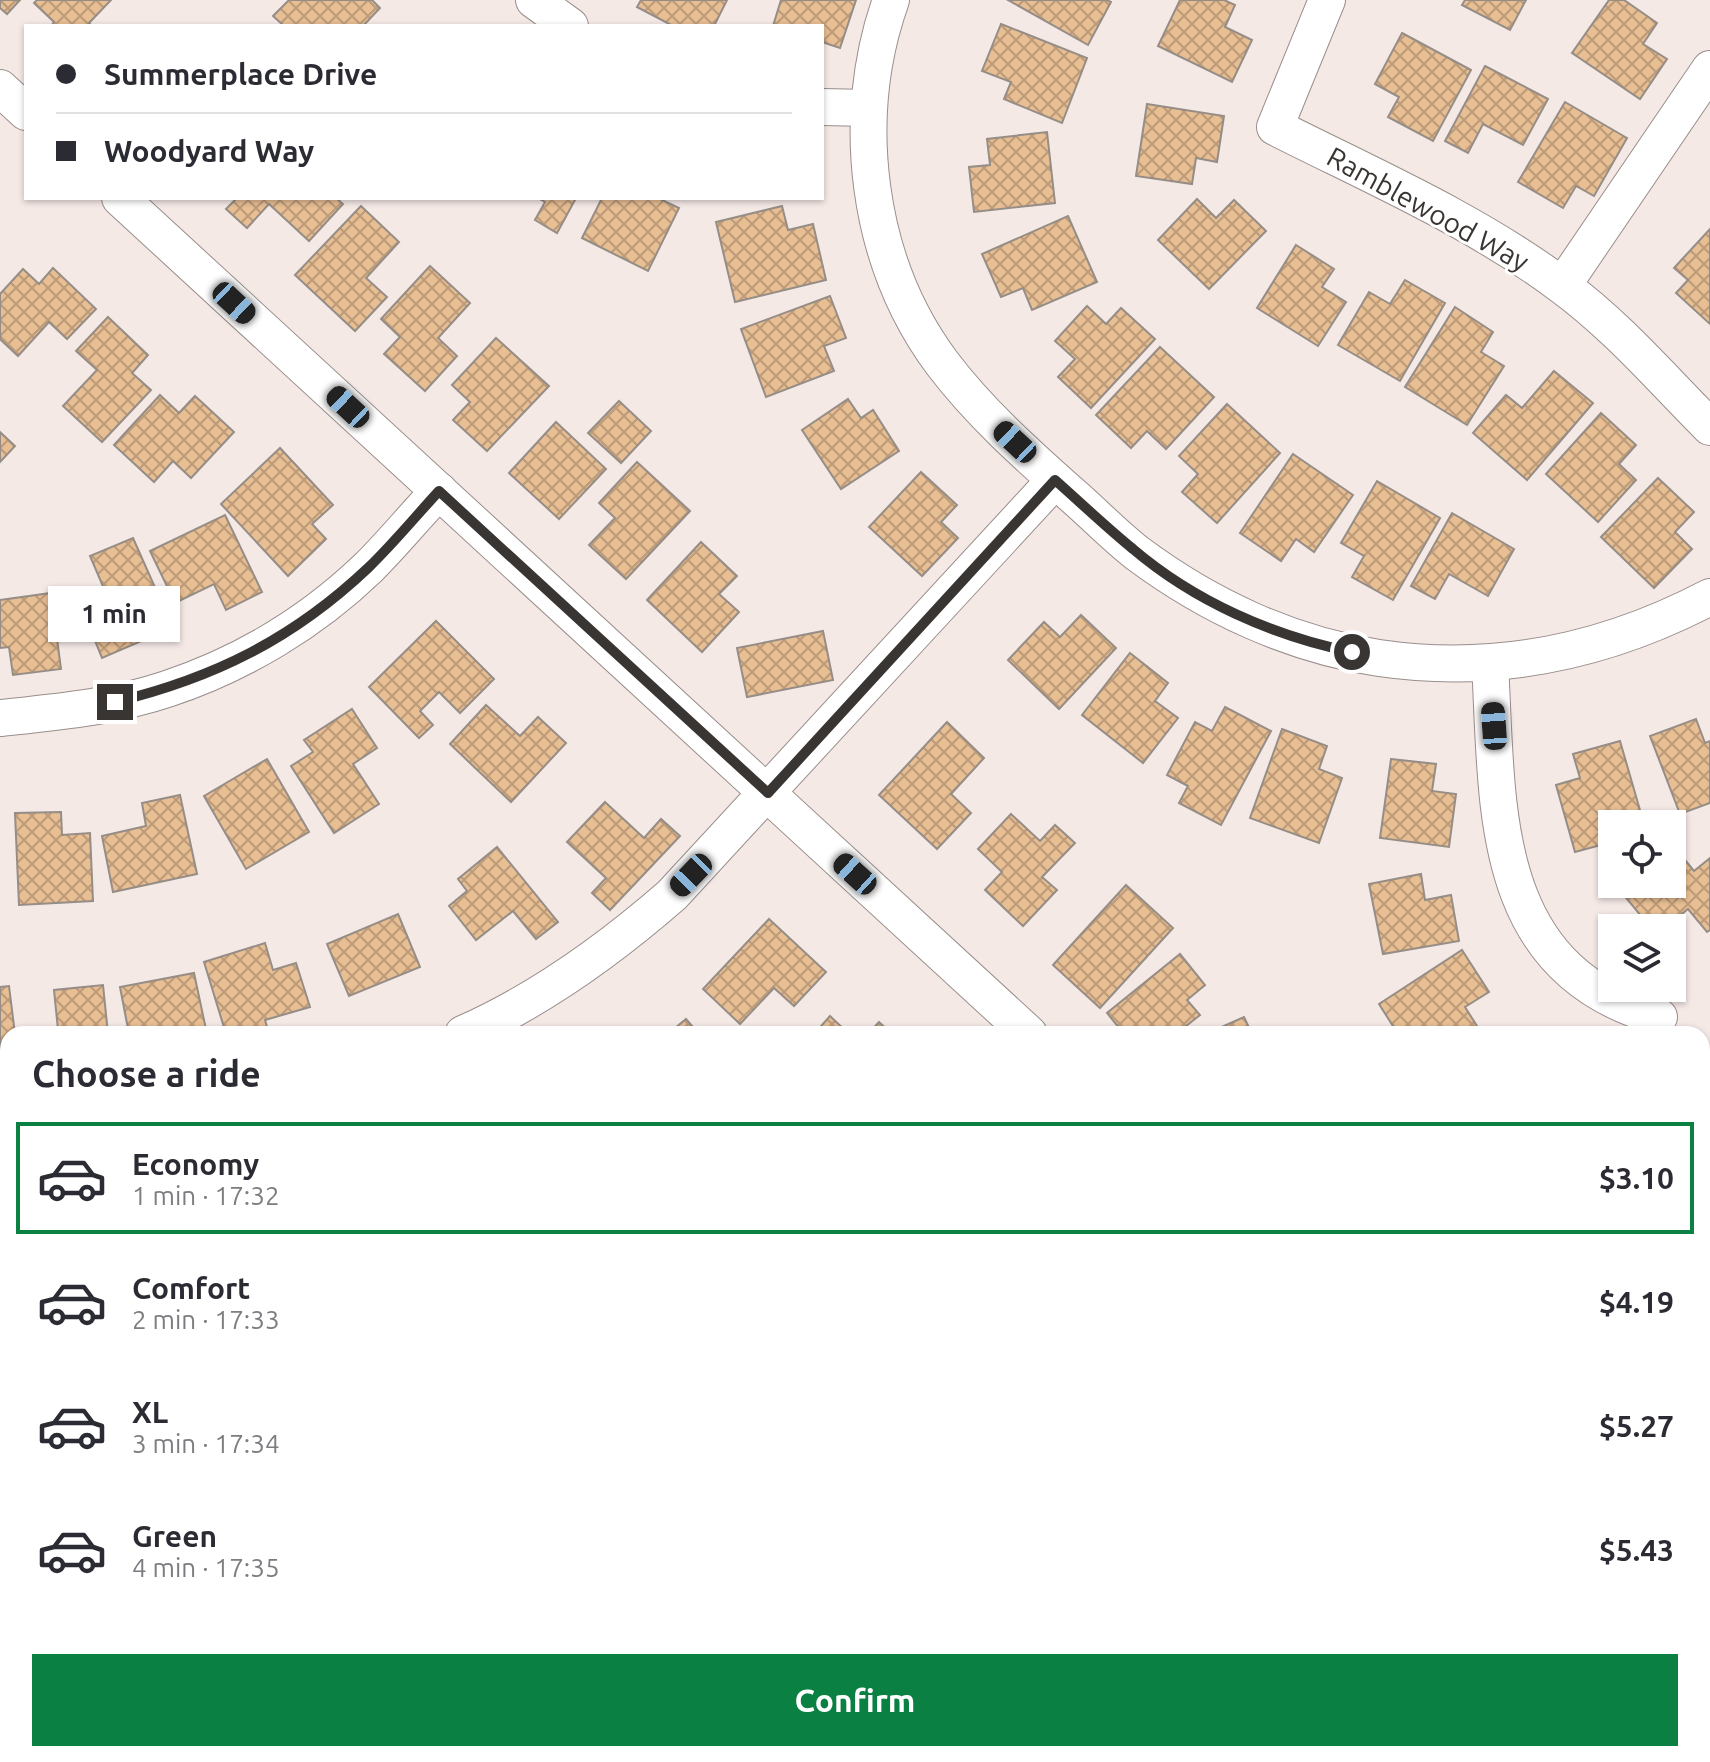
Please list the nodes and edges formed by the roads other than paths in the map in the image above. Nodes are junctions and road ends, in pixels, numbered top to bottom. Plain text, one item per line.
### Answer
1 (534, 0) edge
2 (891, 0) edge
3 (1327, 0) edge
4 (567, 24) edge
5 (1710, 69) edge
6 (0, 88) edge
7 (824, 107) edge
8 (869, 108) junction
9 (24, 110) edge
10 (122, 200) edge
11 (1563, 285) junction
12 (1710, 427) edge
13 (1055, 480) junction
14 (439, 491) junction
15 (1710, 597) edge
16 (1490, 663) junction
17 (0, 718) edge
18 (768, 793) junction
19 (1659, 1017) dead end
20 (482, 1026) edge
21 (1020, 1026) edge

1 - 4 street
2 - 8 street
3 - 11 street, Ramblewood Way
5 - 11 street
6 - 9 street
7 - 8 street
8 - 13 street
10 - 14 street
11 - 12 street, Ramblewood Way
13 - 16 street
13 - 18 street
14 - 17 street
14 - 18 street
15 - 16 street
16 - 19 street
18 - 20 street
18 - 21 street

